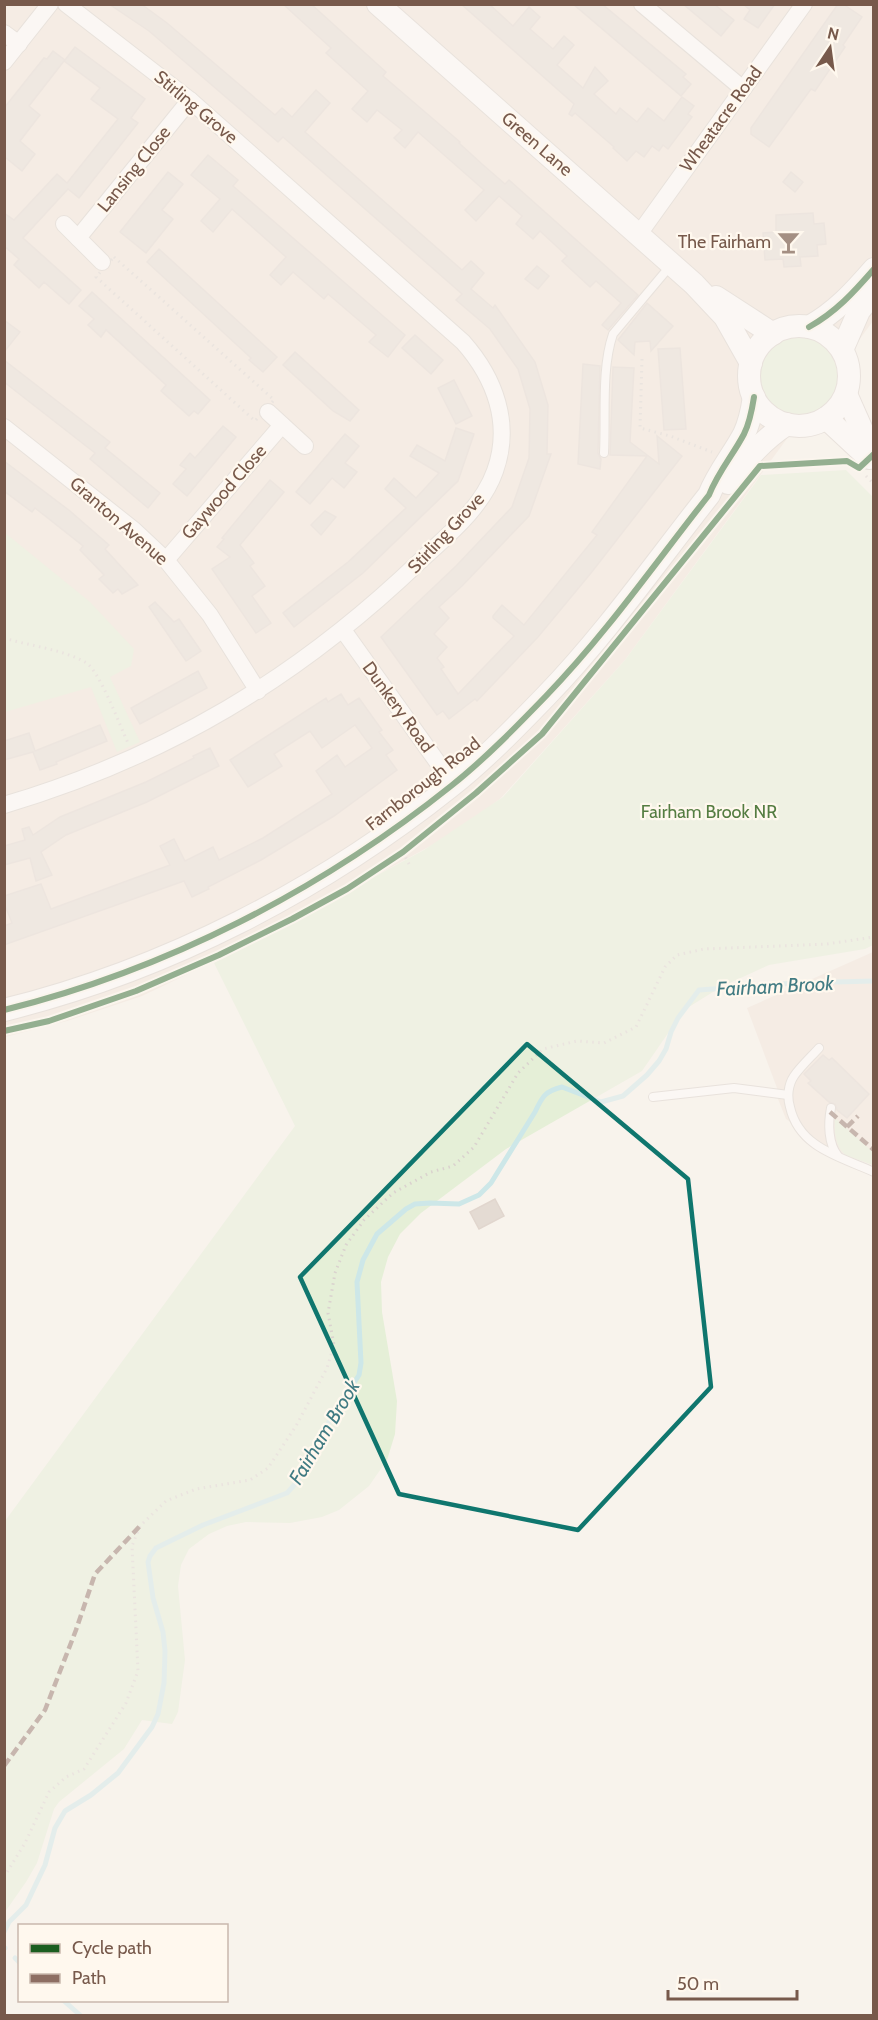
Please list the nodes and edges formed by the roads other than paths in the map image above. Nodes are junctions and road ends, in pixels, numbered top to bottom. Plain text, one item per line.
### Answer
1 (50, 4) edge
2 (66, 4) edge
3 (378, 4) edge
4 (642, 4) edge
5 (804, 4) edge
6 (4, 33) edge
7 (19, 44) junction
8 (4, 62) edge
9 (743, 89) junction
10 (190, 100) junction
11 (64, 224) dead end
12 (639, 234) junction
13 (78, 238) junction
14 (673, 263) junction
15 (873, 269) edge
16 (99, 270) road end
17 (694, 284) junction
18 (873, 292) edge
19 (809, 327) junction
20 (772, 334) junction
21 (842, 350) junction
22 (751, 363) junction
23 (846, 394) junction
24 (754, 397) junction
25 (268, 412) dead end
26 (826, 418) junction
27 (787, 424) junction
28 (282, 425) junction
29 (4, 427) edge
30 (305, 446) dead end
31 (604, 453) dead end
32 (873, 457) edge
33 (873, 463) edge
34 (709, 495) junction
35 (166, 560) junction
36 (343, 630) junction
37 (258, 691) junction
38 (453, 784) junction
39 (4, 805) edge
40 (4, 1010) edge
41 (819, 1048) dead end
42 (788, 1095) junction
43 (653, 1097) dead end
44 (831, 1108) dead end
45 (841, 1158) junction
46 (873, 1172) edge

1 - 7 street
2 - 10 street, Stirling Grove
3 - 12 street, Green Lane
4 - 9 street
5 - 9 street, Wheatacre Road
6 - 7 street
7 - 8 street
9 - 12 street, Wheatacre Road
10 - 13 street, Lansing Close
10 - 36 street, Stirling Grove
11 - 13 street
12 - 14 street, Green Lane
13 - 16 street
14 - 17 street, Green Lane
14 - 31 lane
15 - 19 street
17 - 20 street, Green Lane
17 - 22 street, Green Lane
18 - 21 street
19 - 20 street
19 - 21 street
20 - 22 street
21 - 23 street
22 - 24 street
23 - 26 street
23 - 32 street
24 - 27 street
24 - 34 street, Farnborough Road
25 - 28 street
26 - 27 street
26 - 33 street
27 - 34 street, Farnborough Road
28 - 30 street
28 - 35 street, Gaywood Close
29 - 35 street, Granton Avenue
34 - 38 street, Farnborough Road
35 - 37 street, Granton Avenue
36 - 37 street, Stirling Grove
36 - 38 street, Dunkery Road
37 - 39 street, Stirling Grove
38 - 40 street, Farnborough Road
41 - 42 lane
42 - 43 lane
42 - 45 lane
44 - 45 lane
45 - 46 lane

